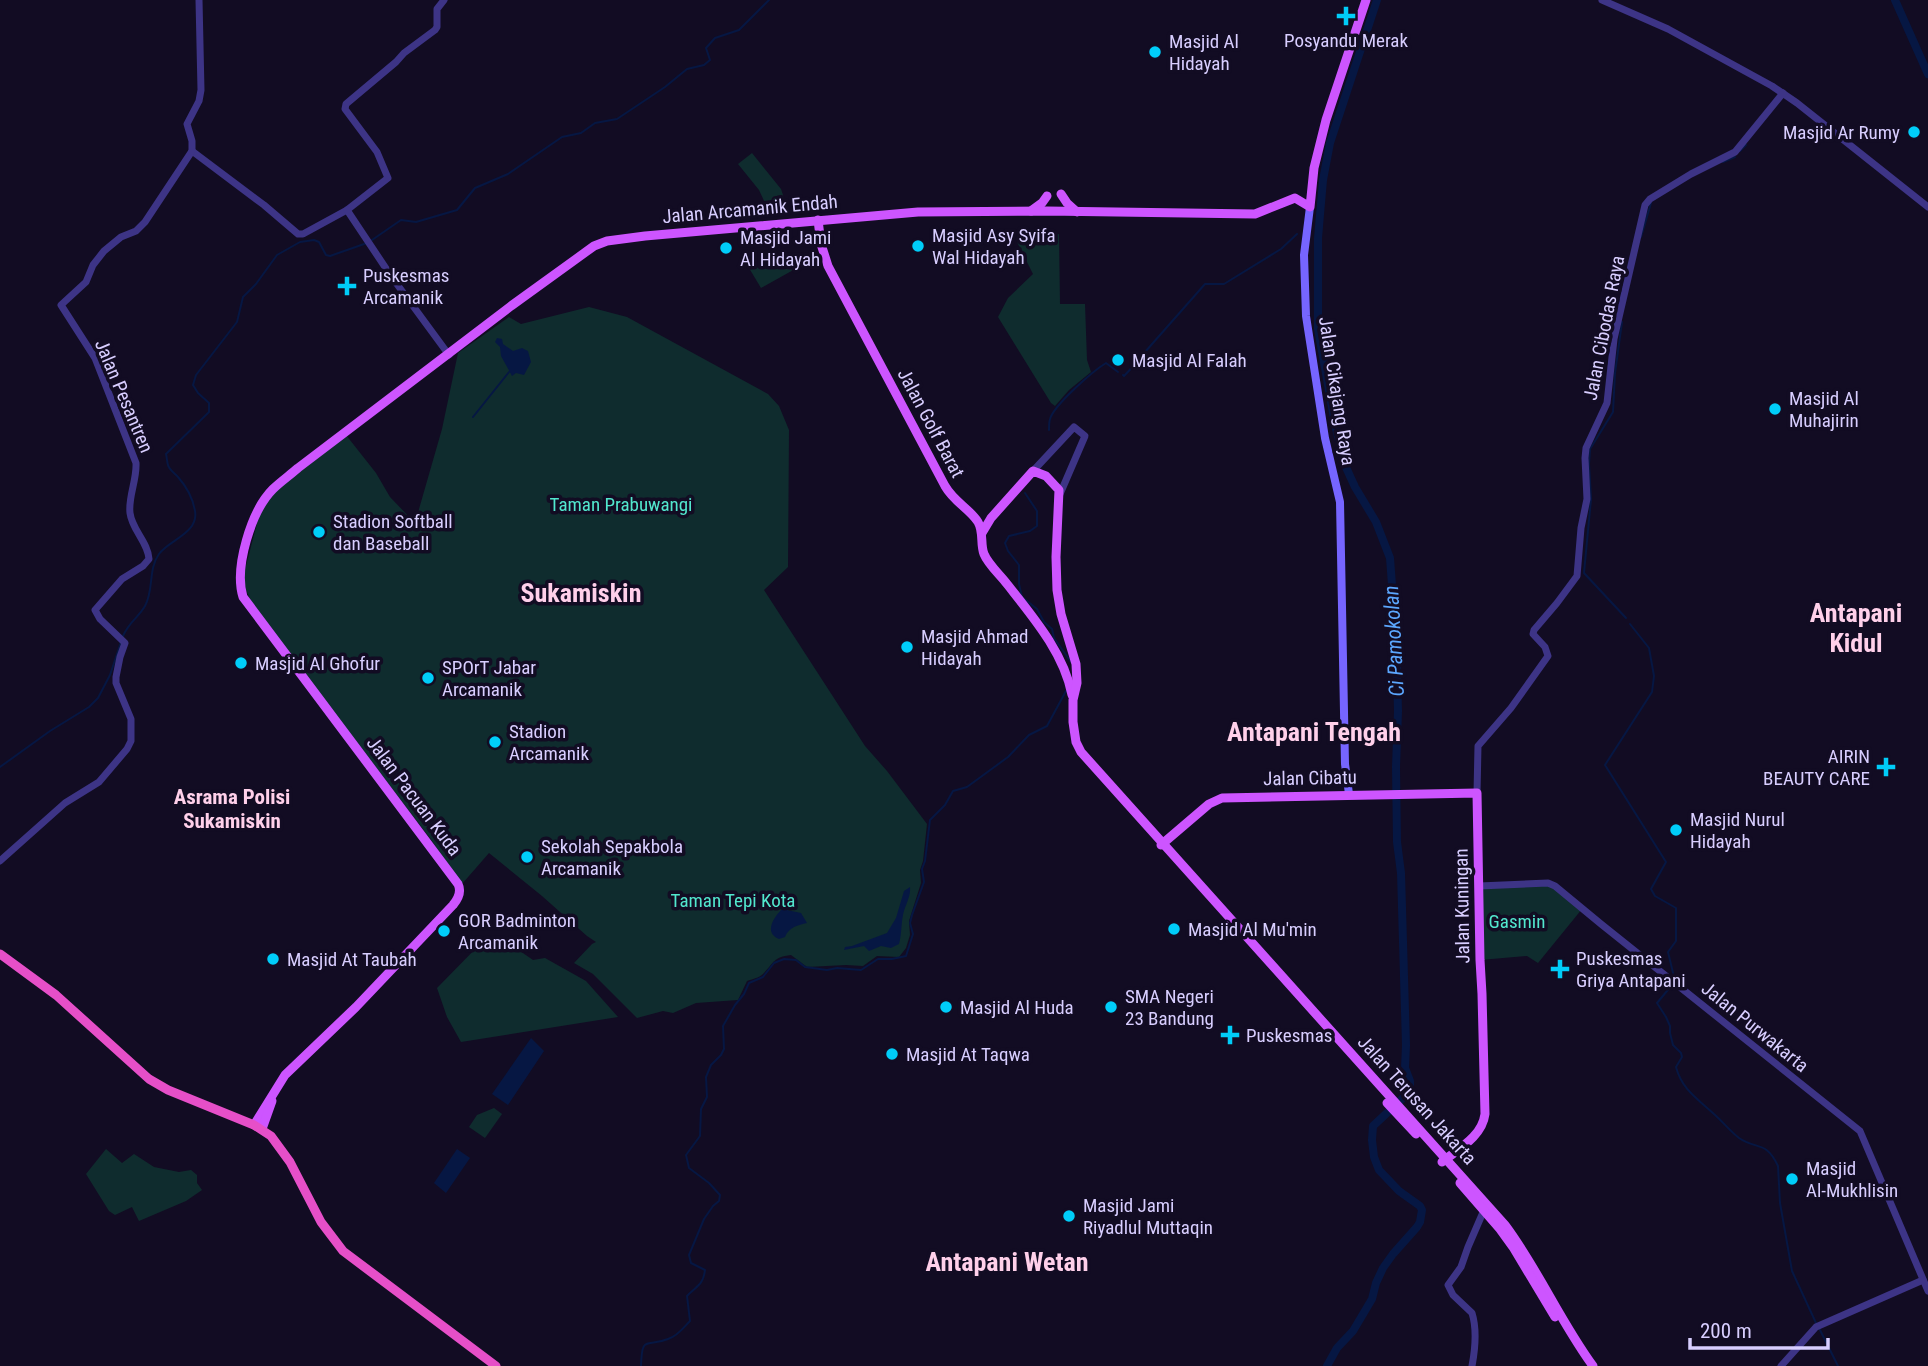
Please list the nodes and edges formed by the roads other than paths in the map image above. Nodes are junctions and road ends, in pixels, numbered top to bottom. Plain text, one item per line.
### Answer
1 (199, 0) edge
2 (444, 0) edge
3 (1366, 0) edge
4 (1602, 0) edge
5 (1783, 93) junction
6 (192, 151) junction
7 (1061, 194) dead end
8 (1047, 196) dead end
9 (1310, 207) junction
10 (1928, 207) edge
11 (347, 210) junction
12 (1029, 212) junction
13 (1077, 212) junction
14 (818, 220) junction
15 (449, 355) junction
16 (1033, 471) junction
17 (271, 491) joint
18 (1060, 495) junction
19 (974, 517) junction
20 (991, 518) junction
21 (982, 533) junction
22 (1548, 656) joint
23 (1071, 676) junction
24 (1072, 696) joint
25 (1477, 793) junction
26 (1349, 794) junction
27 (1162, 845) junction
28 (0, 861) edge
29 (1479, 886) junction
30 (0, 954) edge
31 (258, 1127) junction
32 (1444, 1160) junction
33 (1484, 1210) junction
34 (1525, 1260) junction
35 (1923, 1280) junction
36 (1928, 1291) edge
37 (496, 1366) edge
38 (1472, 1366) edge
39 (1585, 1366) edge
40 (1593, 1366) edge
41 (1781, 1366) edge

1 - 6 street
2 - 11 street
3 - 9 main road, Jalan Cikajang Raya
4 - 5 street
5 - 10 street
5 - 22 street, Jalan Cibodas Raya
6 - 11 street
6 - 28 street, Jalan Pesantren
7 - 13 main road
8 - 12 main road
9 - 13 main road, Jalan Arcamanik Endah
9 - 26 main road, Jalan Cikajang Raya
11 - 15 street
12 - 13 main road, Jalan Arcamanik Endah
12 - 14 main road, Jalan Arcamanik Endah
14 - 15 main road, Jalan Arcamanik Endah
14 - 19 main road, Jalan Golf Barat
15 - 17 main road, Jalan Arcamanik Endah
16 - 18 main road
16 - 18 street
16 - 20 main road
17 - 31 main road, Jalan Pacuan Kuda
18 - 23 main road
19 - 20 main road
19 - 21 main road, Jalan Golf Barat
20 - 21 main road
21 - 23 main road, Jalan Golf Barat
22 - 25 street, Jalan Kuningan
23 - 24 main road, Jalan Golf Barat
24 - 27 main road, Jalan Terusan Jakarta
25 - 26 main road, Jalan Cibatu
25 - 29 main road, Jalan Kuningan
26 - 27 main road, Jalan Cibatu
27 - 32 main road, Jalan Terusan Jakarta
29 - 32 main road, Jalan Kuningan
29 - 35 street, Jalan Purwakarta
30 - 31 highway
31 - 37 highway
32 - 33 main road, Jalan Terusan Jakarta
32 - 34 main road, Jalan Terusan Jakarta
33 - 34 main road, Jalan Terusan Jakarta
33 - 38 street
34 - 39 main road, Jalan Terusan Jakarta
34 - 40 main road, Jalan Terusan Jakarta
35 - 36 street, Jalan Purwakarta
35 - 41 street

